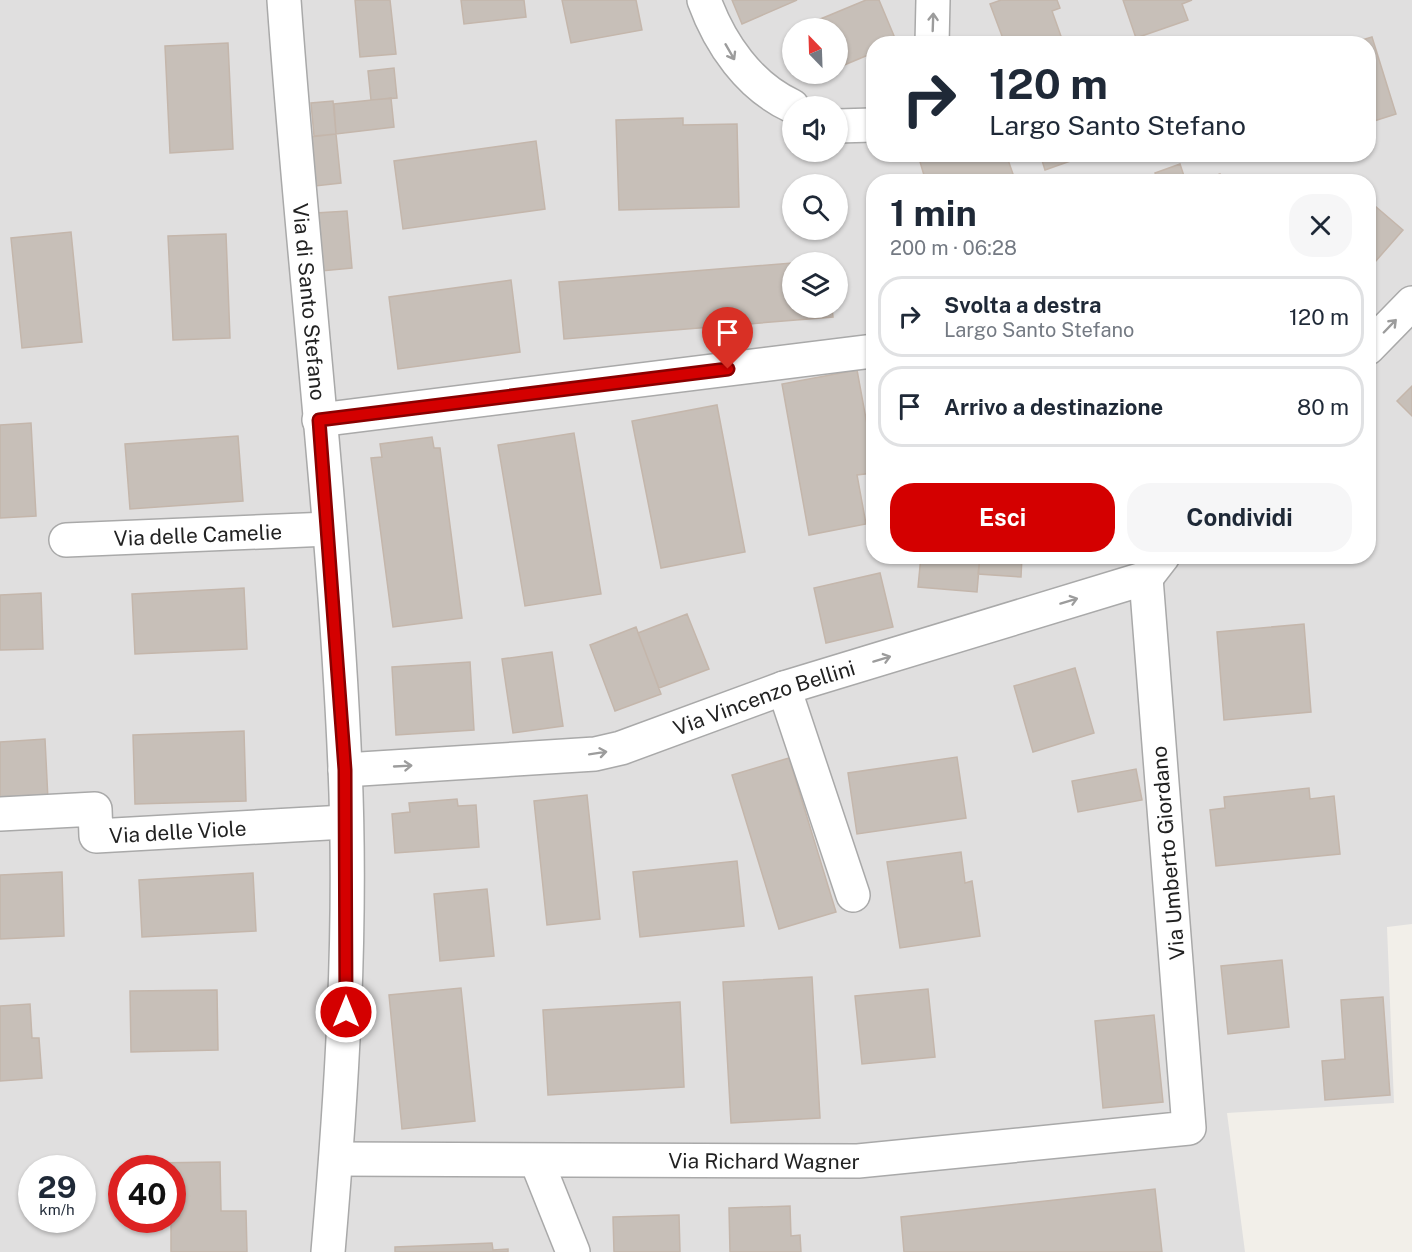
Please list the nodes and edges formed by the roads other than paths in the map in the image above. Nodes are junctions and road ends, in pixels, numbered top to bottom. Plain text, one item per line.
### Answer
1 (284, 0) edge
2 (704, 0) edge
3 (933, 0) edge
4 (932, 36) edge
5 (782, 101) edge
6 (866, 125) edge
7 (848, 126) edge
8 (1412, 303) edge
9 (1376, 340) edge
10 (866, 352) edge
11 (319, 420) junction
12 (329, 529) junction
13 (66, 540) dead end
14 (1155, 567) edge
15 (784, 688) junction
16 (345, 770) junction
17 (0, 814) edge
18 (345, 822) junction
19 (853, 895) dead end
20 (1189, 1128) joint
21 (336, 1159) junction
22 (537, 1162) junction
23 (328, 1252) edge
24 (573, 1252) edge

1 - 11 street, Via di Santo Stefano
2 -> 5 street
4 -> 3 street
6 - 7 street
9 -> 8 street
10 - 11 street
11 - 12 street, Via di Santo Stefano
12 - 13 street, Via delle Camelie
12 - 16 street, Via di Santo Stefano
15 -> 14 street, Via Vincenzo Bellini
14 - 20 street, Via Umberto Giordano
16 -> 15 street, Via Vincenzo Bellini
15 - 19 street
16 - 18 street, Via di Santo Stefano
17 - 18 street, Via delle Viole
18 - 21 street, Via di Santo Stefano
20 - 22 street, Via Richard Wagner
21 - 22 street, Via Richard Wagner
21 - 23 street, Via di Santo Stefano
22 - 24 street

